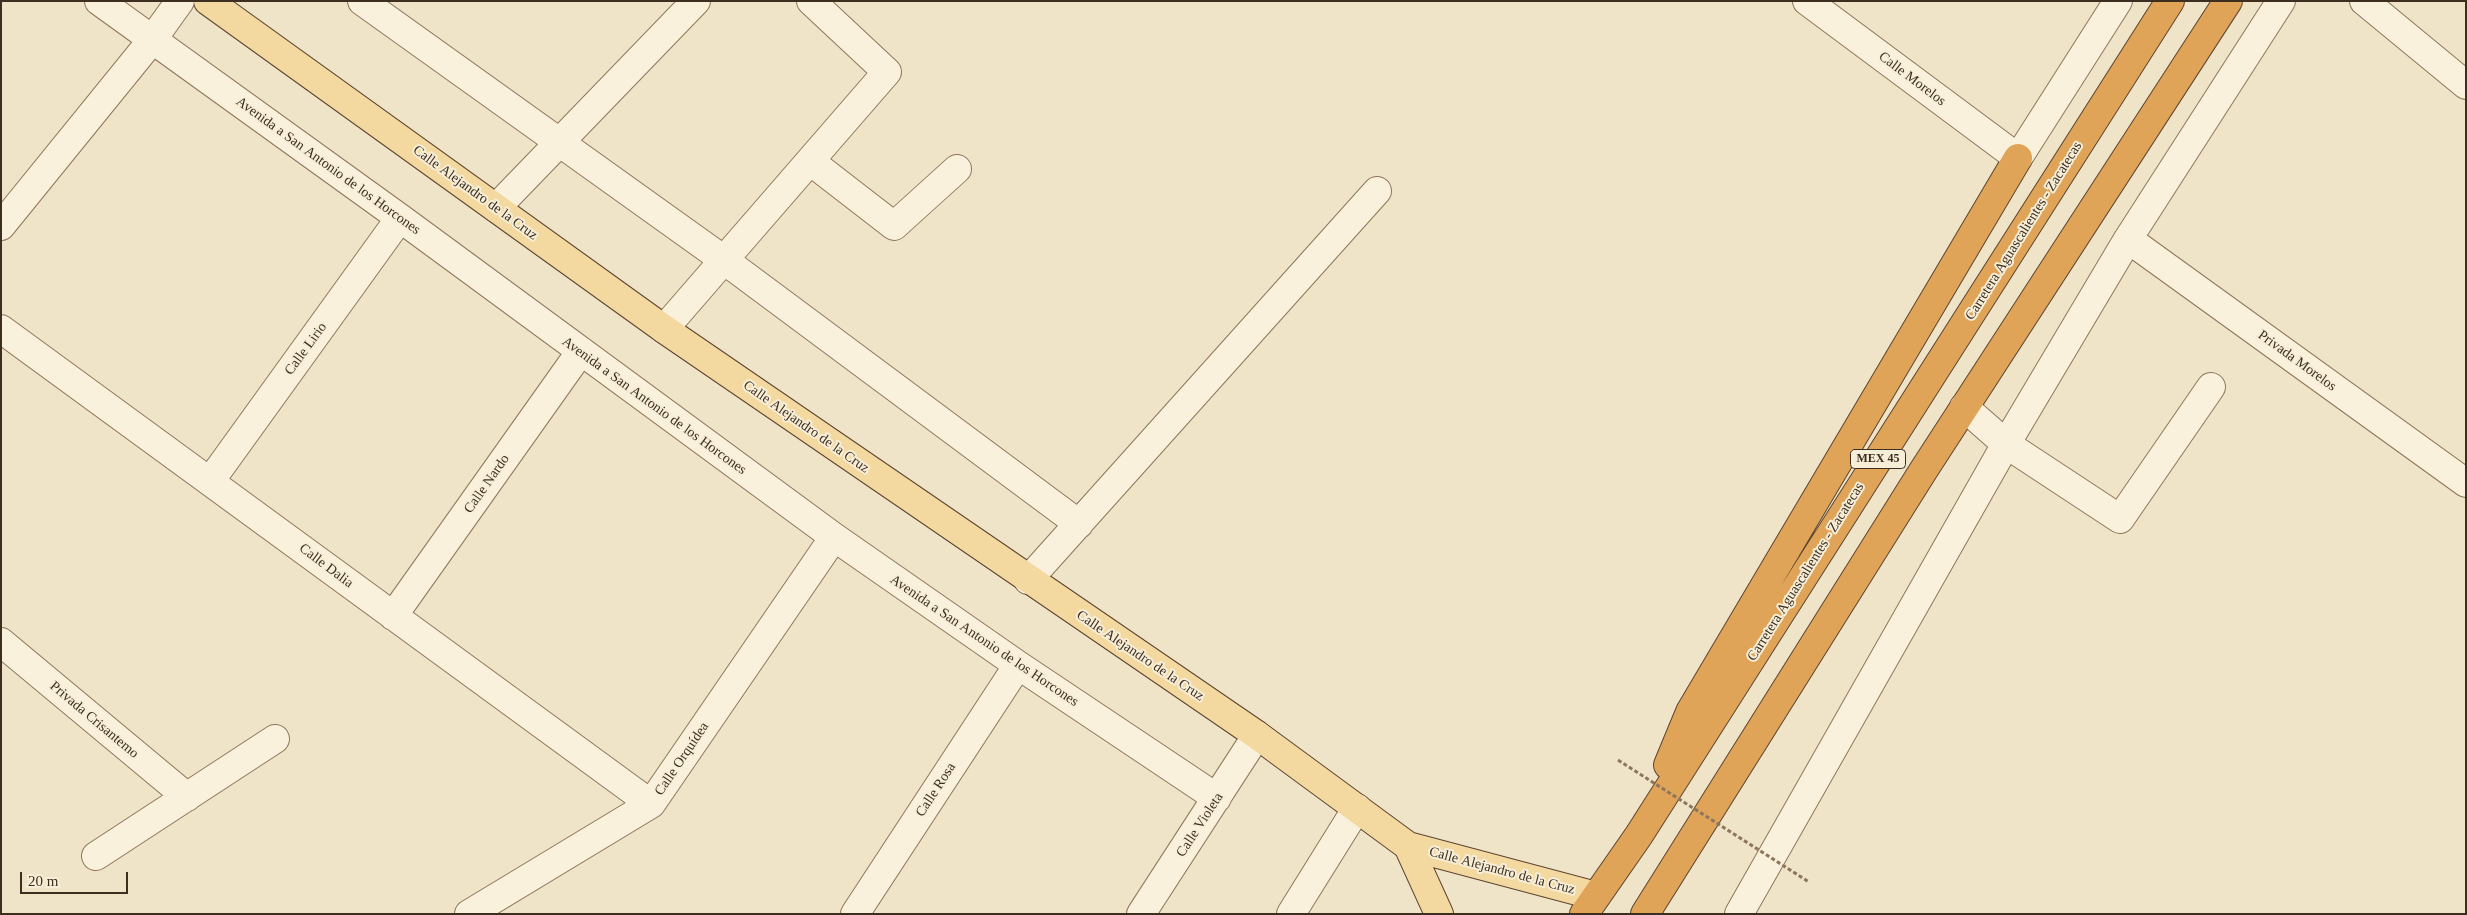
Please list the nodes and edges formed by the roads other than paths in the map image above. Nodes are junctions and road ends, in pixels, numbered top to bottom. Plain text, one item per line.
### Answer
1 (100, 1) edge
2 (180, 1) edge
3 (208, 1) edge
4 (362, 1) edge
5 (696, 1) edge
6 (811, 1) edge
7 (1807, 1) edge
8 (2118, 1) edge
9 (2170, 1) edge
10 (2228, 1) edge
11 (2280, 1) edge
12 (2364, 1) edge
13 (152, 40) junction
14 (2466, 85) edge
15 (560, 141) junction
16 (2018, 158) junction
17 (810, 161) junction
18 (957, 169) dead end
19 (1377, 191) dead end
20 (496, 208) junction
21 (400, 218) junction
22 (1, 226) edge
23 (2128, 239) junction
24 (724, 260) junction
25 (1, 328) edge
26 (664, 329) junction
27 (581, 351) junction
28 (2212, 387) dead end
29 (1964, 407) junction
30 (2006, 444) junction
31 (211, 480) junction
32 (2466, 484) edge
33 (1079, 524) junction
34 (834, 537) junction
35 (1028, 580) junction
36 (393, 616) junction
37 (1, 642) edge
38 (1018, 666) junction
39 (1257, 735) junction
40 (274, 739) dead end
41 (187, 797) junction
42 (1217, 798) junction
43 (651, 804) junction
44 (1357, 808) junction
45 (1639, 835) junction
46 (1408, 846) junction
47 (96, 856) dead end
48 (1590, 905) edge
49 (469, 914) edge
50 (855, 914) edge
51 (1141, 914) edge
52 (1291, 914) edge
53 (1439, 914) edge
54 (1645, 914) edge
55 (1739, 914) edge

1 - 13 street, Avenida a San Antonio de los Horcones
2 - 13 street
3 - 20 main road, Calle Alejandro de la Cruz
4 - 15 street
5 - 15 street
6 - 17 street
7 - 16 street, Calle Morelos
8 - 16 street
9 - 45 highway, Carretera Aguascalientes - Zacatecas / MEX 45
10 - 29 highway, MEX 45
11 - 23 street
12 - 14 street
13 - 21 street, Avenida a San Antonio de los Horcones
13 - 22 street
15 - 20 street
15 - 24 street
16 - 45 highway
17 - 18 street
17 - 24 street
19 - 33 street
20 - 26 main road, Calle Alejandro de la Cruz
21 - 27 street, Avenida a San Antonio de los Horcones
21 - 31 street, Calle Lirio
23 - 30 street
23 - 32 street, Privada Morelos
24 - 26 street
24 - 33 street
25 - 31 street, Calle Dalia
26 - 35 main road, Calle Alejandro de la Cruz
27 - 34 street, Avenida a San Antonio de los Horcones
27 - 36 street, Calle Nardo
28 - 30 street
29 - 30 street
29 - 54 highway, MEX 45
30 - 55 street
31 - 36 street, Calle Dalia
33 - 35 street
34 - 38 street, Avenida a San Antonio de los Horcones
34 - 43 street, Calle Orquídea
35 - 39 main road, Calle Alejandro de la Cruz
36 - 43 street, Calle Dalia
37 - 41 street, Privada Crisantemo
38 - 42 street, Avenida a San Antonio de los Horcones
38 - 50 street, Calle Rosa
39 - 42 street, Calle Violeta
39 - 44 main road, Calle Alejandro de la Cruz
40 - 41 street
41 - 47 street
42 - 51 street, Calle Violeta
43 - 49 street, Calle Orquídea
44 - 46 main road, Calle Alejandro de la Cruz
44 - 52 street
45 - 48 highway, Carretera Aguascalientes - Zacatecas / MEX 45
46 - 48 main road, Calle Alejandro de la Cruz
46 - 53 main road, Calle Alejandro de la Cruz

